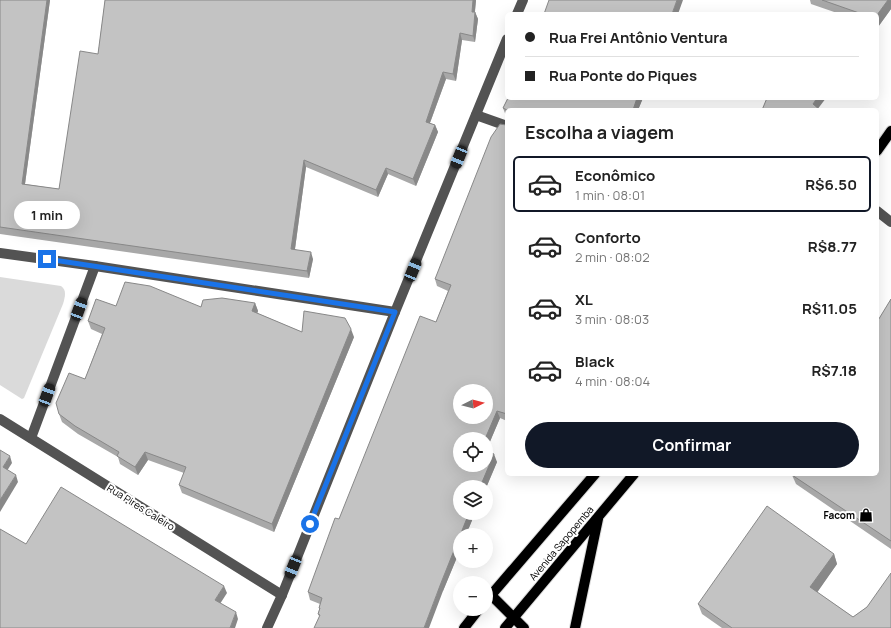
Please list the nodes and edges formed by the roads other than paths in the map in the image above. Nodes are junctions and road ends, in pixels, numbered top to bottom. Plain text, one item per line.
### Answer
1 (523, 0) edge
2 (518, 12) edge
3 (505, 44) edge
4 (476, 115) junction
5 (505, 125) edge
6 (891, 131) edge
7 (879, 147) edge
8 (879, 213) edge
9 (891, 222) edge
10 (0, 252) edge
11 (95, 266) junction
12 (395, 312) junction
13 (0, 419) edge
14 (31, 438) junction
15 (593, 476) edge
16 (632, 476) edge
17 (599, 516) junction
18 (493, 592) edge
19 (282, 595) junction
20 (493, 602) edge
21 (474, 616) edge
22 (514, 618) junction
23 (267, 628) edge
24 (464, 628) edge
25 (505, 628) edge
26 (524, 628) edge
27 (575, 628) edge

1 - 2 street
3 - 4 street
4 - 5 street
4 - 12 street
6 - 7 main road
8 - 9 street
10 - 11 street
11 - 12 street
11 - 14 street
12 - 19 street
13 - 14 street, Rua Pires Caleiro
14 - 19 street, Rua Pires Caleiro
15 - 18 main road, Avenida Sapopemba
16 - 17 main road, Avenida Sapopemba
17 - 22 main road, Avenida Sapopemba
17 - 27 main road
19 - 23 street
20 - 22 main road
21 - 24 main road
22 - 25 main road, Avenida Sapopemba
22 - 26 main road

